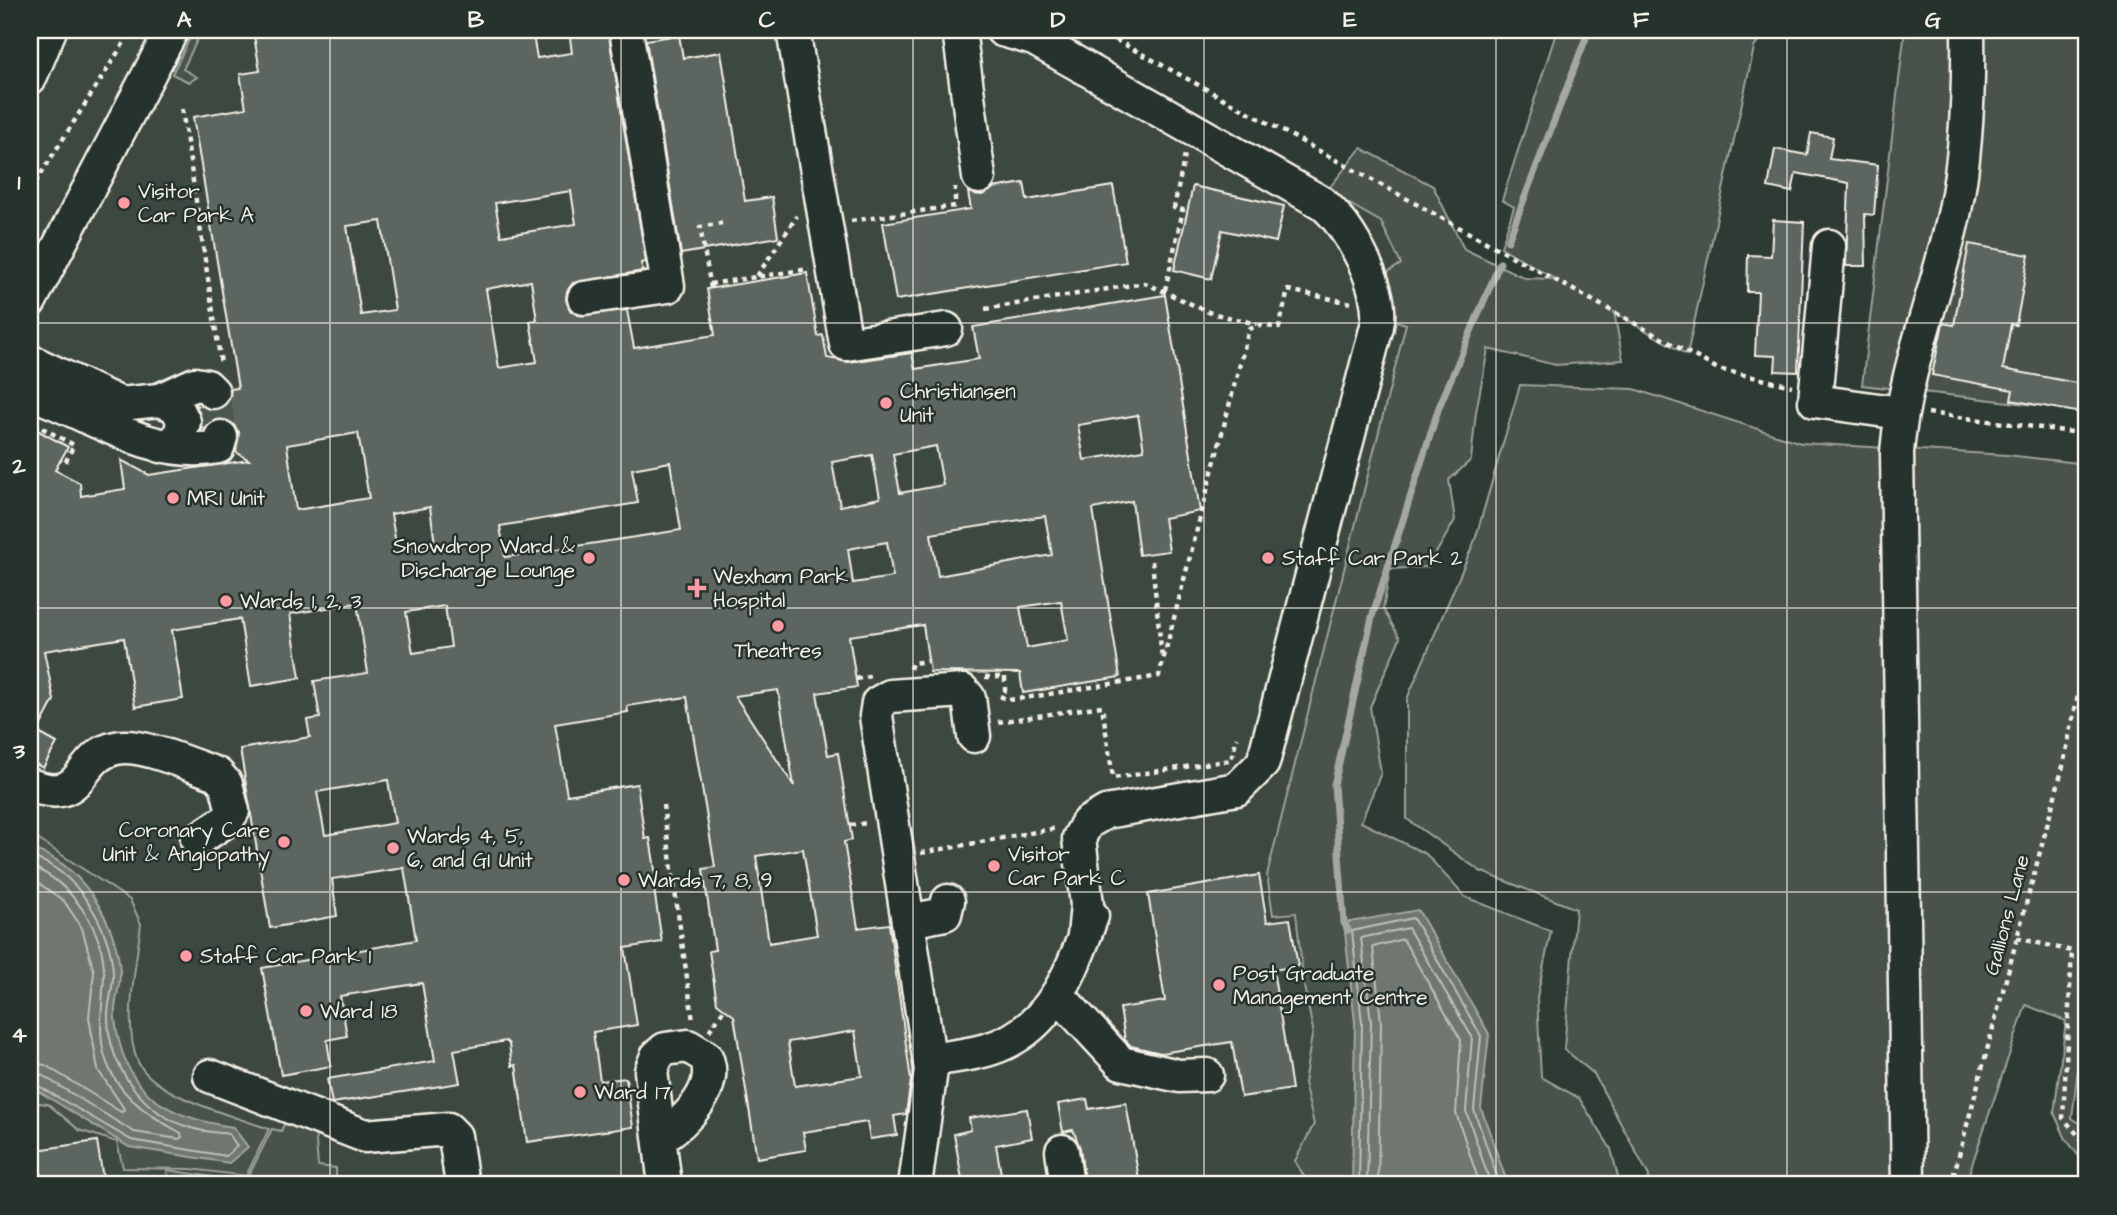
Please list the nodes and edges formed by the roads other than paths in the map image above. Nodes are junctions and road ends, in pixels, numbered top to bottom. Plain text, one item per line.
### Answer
1 (50, 30) edge
2 (172, 30) edge
3 (626, 30) edge
4 (793, 30) edge
5 (959, 30) edge
6 (1002, 30) edge
7 (1968, 30) edge
8 (30, 78) edge
9 (967, 181) road end
10 (1829, 246) dead end
11 (584, 298) dead end
12 (30, 301) edge
13 (946, 329) dead end
14 (30, 362) edge
15 (218, 382) road end
16 (159, 400) junction
17 (35, 401) edge
18 (1901, 411) junction
19 (123, 418) junction
20 (221, 437) dead end
21 (160, 446) junction
22 (982, 728) road end
23 (30, 785) edge
24 (197, 840) dead end
25 (948, 901) dead end
26 (909, 921) junction
27 (1058, 995) junction
28 (930, 1060) junction
29 (1207, 1075) dead end
30 (210, 1076) dead end
31 (660, 1138) junction
32 (1062, 1151) dead end
33 (462, 1185) edge
34 (665, 1185) edge
35 (915, 1185) edge
36 (1067, 1185) edge
37 (1908, 1185) edge

1 - 8 street
2 - 12 street
3 - 11 street
4 - 13 street
5 - 9 street
6 - 27 street
7 - 18 street
10 - 18 street
14 - 19 street
15 - 16 street
16 - 19 street
16 - 21 street
17 - 19 street
18 - 37 street
19 - 21 street
20 - 21 street
22 - 26 street
23 - 24 street
25 - 26 street
26 - 28 street
27 - 28 street
27 - 29 street
28 - 35 street
30 - 33 street
31 - 31 street
31 - 34 street
32 - 36 street

